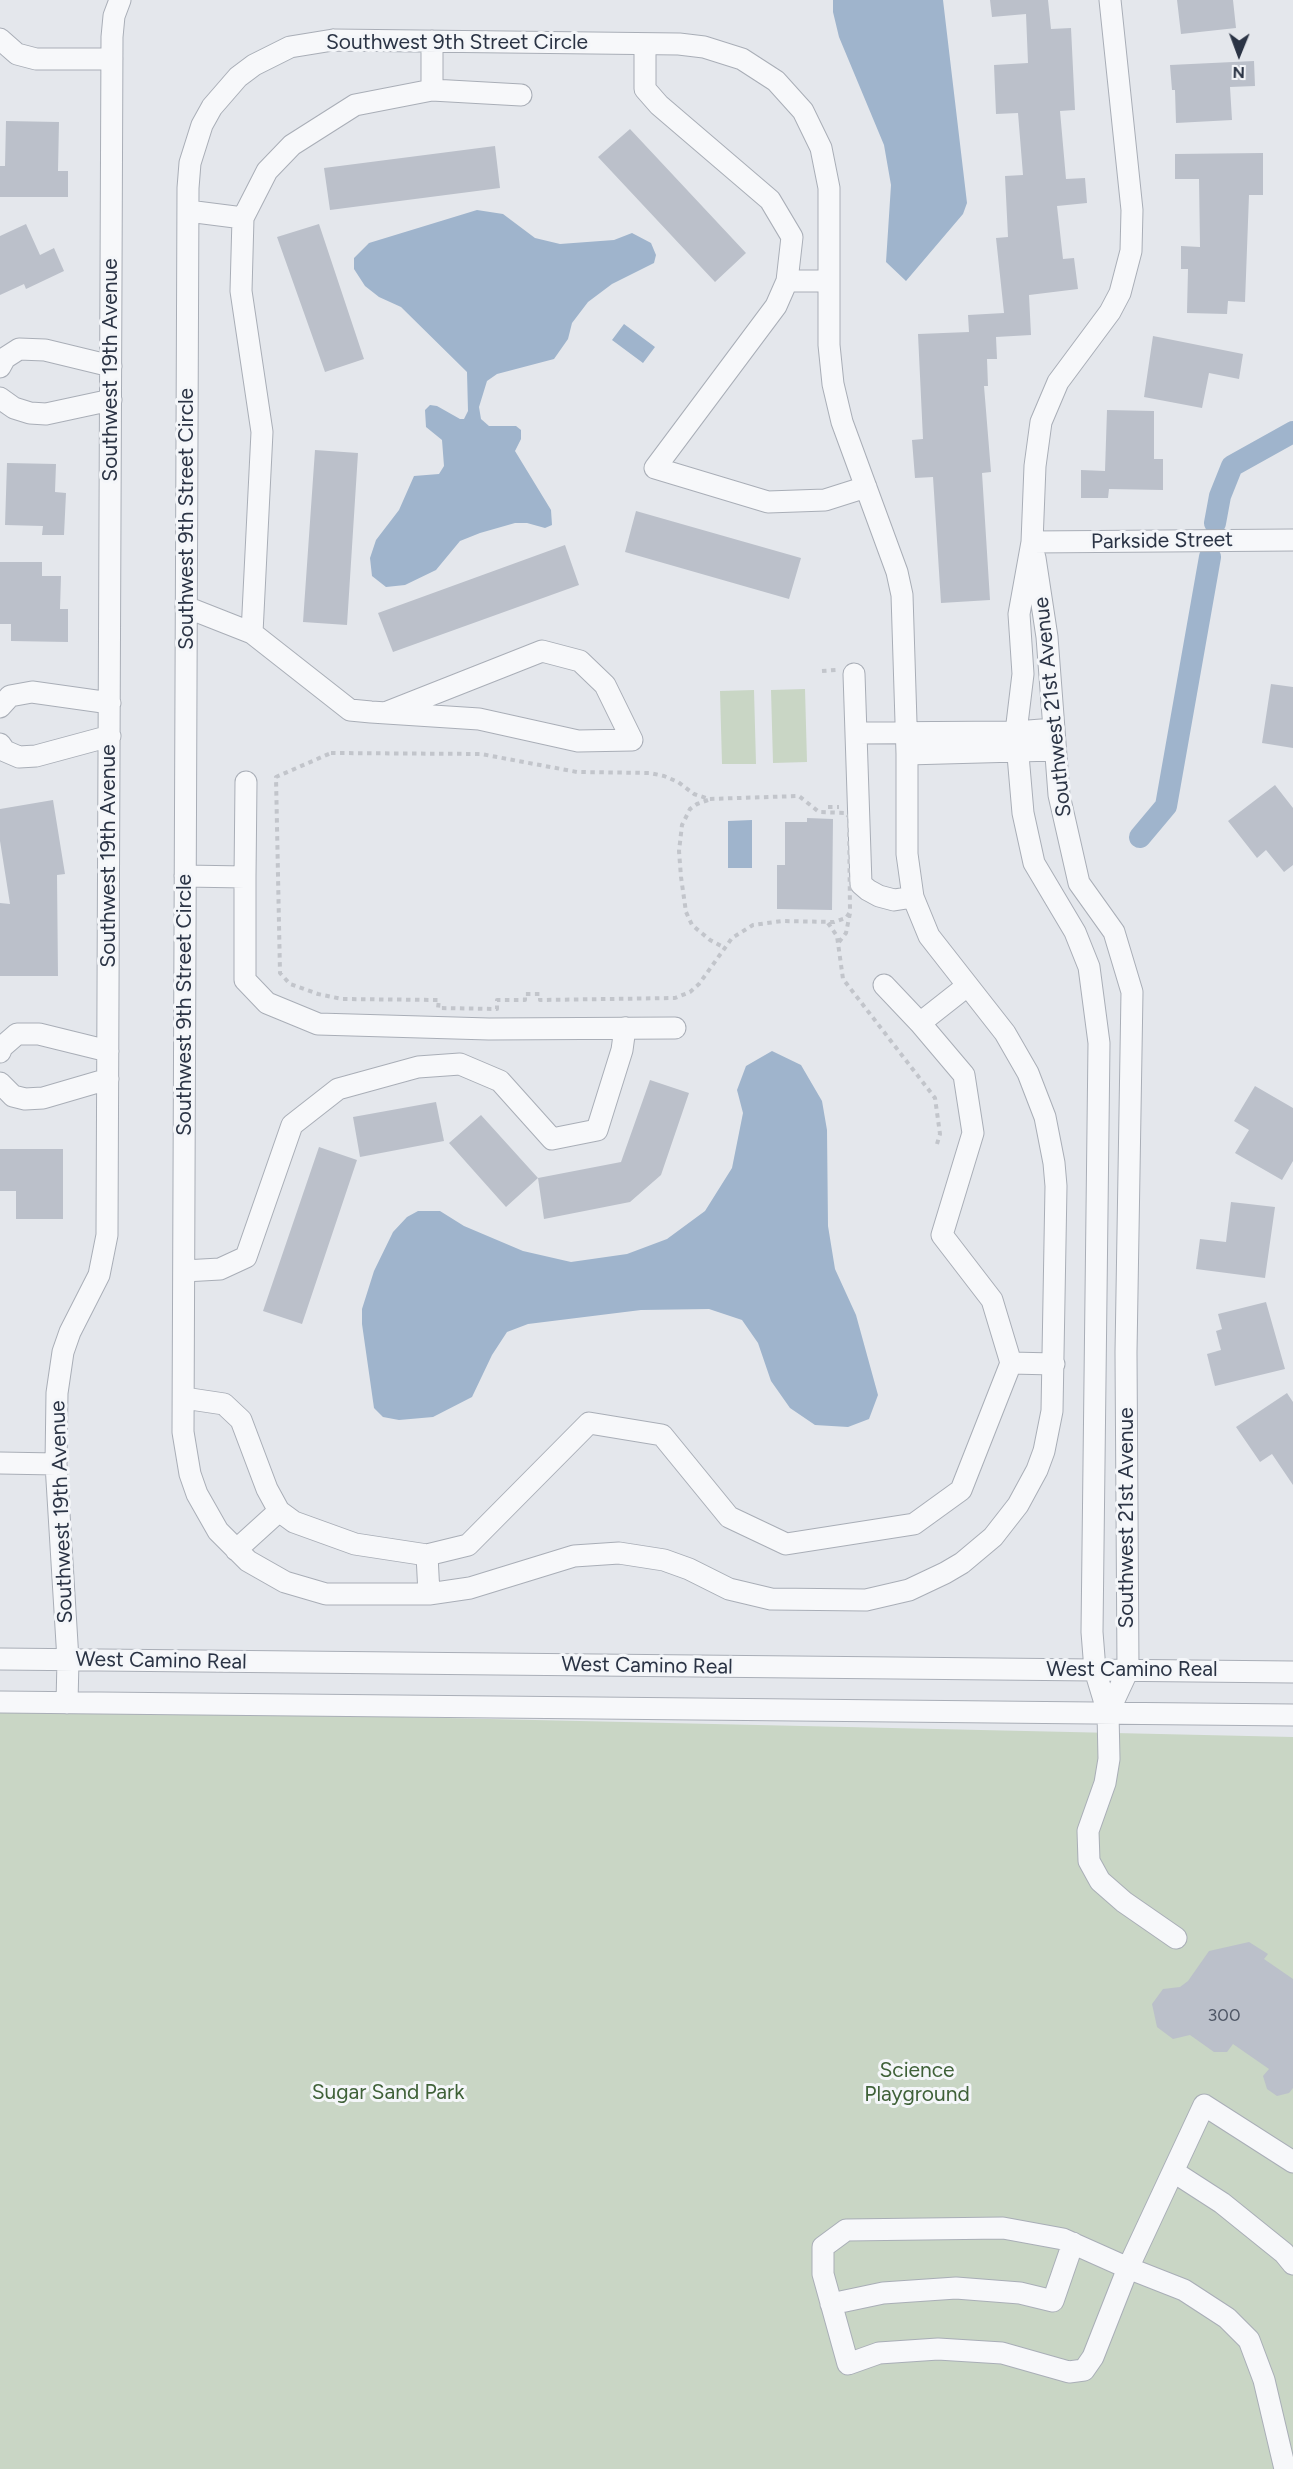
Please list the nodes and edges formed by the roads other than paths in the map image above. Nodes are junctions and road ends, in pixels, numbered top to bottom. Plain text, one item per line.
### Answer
1 (120, 0) edge
2 (1110, 0) edge
3 (0, 39) edge
4 (432, 42) junction
5 (645, 44) junction
6 (112, 59) junction
7 (432, 90) junction
8 (521, 94) dead end
9 (188, 211) junction
10 (243, 218) junction
11 (787, 281) junction
12 (829, 281) junction
13 (111, 366) junction
14 (0, 367) edge
15 (0, 399) edge
16 (111, 400) junction
17 (866, 487) junction
18 (1293, 540) edge
19 (1032, 542) junction
20 (186, 607) junction
21 (252, 633) junction
22 (854, 674) dead end
23 (110, 704) junction
24 (0, 707) edge
25 (385, 713) junction
26 (1054, 729) junction
27 (905, 732) junction
28 (856, 733) junction
29 (110, 736) junction
30 (1016, 741) junction
31 (0, 744) edge
32 (1055, 750) junction
33 (907, 754) junction
34 (246, 782) dead end
35 (185, 876) junction
36 (245, 877) junction
37 (913, 897) junction
38 (884, 985) dead end
39 (968, 986) junction
40 (920, 1023) junction
41 (625, 1028) junction
42 (675, 1028) dead end
43 (108, 1051) junction
44 (0, 1052) edge
45 (108, 1079) junction
46 (0, 1083) edge
47 (184, 1271) junction
48 (1011, 1363) junction
49 (1054, 1364) junction
50 (184, 1398) junction
51 (0, 1463) edge
52 (56, 1464) junction
53 (279, 1511) junction
54 (236, 1550) junction
55 (427, 1555) junction
56 (429, 1594) junction
57 (0, 1659) edge
58 (68, 1660) junction
59 (1095, 1670) junction
60 (1128, 1670) junction
61 (1293, 1672) edge
62 (0, 1702) edge
63 (68, 1703) junction
64 (1108, 1713) junction
65 (1293, 1715) edge
66 (1176, 1938) dead end
67 (1293, 2162) edge
68 (1174, 2172) junction
69 (1073, 2243) junction
70 (1293, 2264) edge
71 (1128, 2268) junction
72 (831, 2304) junction
73 (1285, 2469) edge

1 - 6 street, Southwest 19th Avenue
2 - 19 street, Southwest 21st Avenue
3 - 6 street
4 - 5 street, Southwest 9th Street Circle
4 - 7 street
4 - 9 street, Southwest 9th Street Circle
5 - 11 street
5 - 12 street, Southwest 9th Street Circle
6 - 13 street, Southwest 19th Avenue
7 - 8 street
7 - 10 street
9 - 10 street
9 - 20 street, Southwest 9th Street Circle
10 - 21 street
11 - 12 street
11 - 17 street
12 - 17 street, Southwest 9th Street Circle
13 - 14 street
13 - 16 street, Southwest 19th Avenue
15 - 16 street
16 - 23 street, Southwest 19th Avenue
17 - 27 street, Southwest 9th Street Circle
18 - 19 street, Parkside Street
19 - 26 street, Southwest 21st Avenue
19 - 30 street, Southwest 21st Avenue
20 - 21 street
20 - 35 street, Southwest 9th Street Circle
21 - 25 street
22 - 28 street
23 - 24 street
23 - 29 street, Southwest 19th Avenue
25 - 25 street
26 - 30 street
26 - 32 street, Southwest 21st Avenue
27 - 28 street
27 - 30 street
27 - 33 street, Southwest 9th Street Circle
28 - 37 street
29 - 31 street
29 - 43 street, Southwest 19th Avenue
30 - 32 street
30 - 33 street
30 - 59 street, Southwest 21st Avenue
32 - 60 street, Southwest 21st Avenue
33 - 37 street, Southwest 9th Street Circle
34 - 36 street
35 - 36 street
35 - 47 street, Southwest 9th Street Circle
36 - 41 street
37 - 39 street, Southwest 9th Street Circle
38 - 40 street
39 - 40 street
39 - 49 street, Southwest 9th Street Circle
40 - 48 street
41 - 42 street
41 - 47 street
43 - 44 street
43 - 45 street, Southwest 19th Avenue
45 - 46 street
45 - 52 street, Southwest 19th Avenue
47 - 50 street, Southwest 9th Street Circle
48 - 49 street
48 - 55 street
49 - 56 street, Southwest 9th Street Circle
50 - 53 street
50 - 54 street, Southwest 9th Street Circle
51 - 52 street
52 - 58 street, Southwest 19th Avenue
53 - 54 street
53 - 55 street
54 - 56 street, Southwest 9th Street Circle
55 - 56 street
57 - 58 street, West Camino Real
58 - 59 street, West Camino Real
58 - 63 street, Southwest 19th Avenue
59 - 60 street, West Camino Real
59 - 64 street, Southwest 21st Avenue
60 - 61 street, West Camino Real
60 - 64 street, Southwest 21st Avenue
62 - 63 street, West Camino Real
63 - 64 street, West Camino Real
64 - 65 street, West Camino Real
64 - 66 street
67 - 68 street
68 - 70 street
68 - 71 street
69 - 71 street
69 - 72 street
69 - 72 street
71 - 72 street
71 - 73 street

